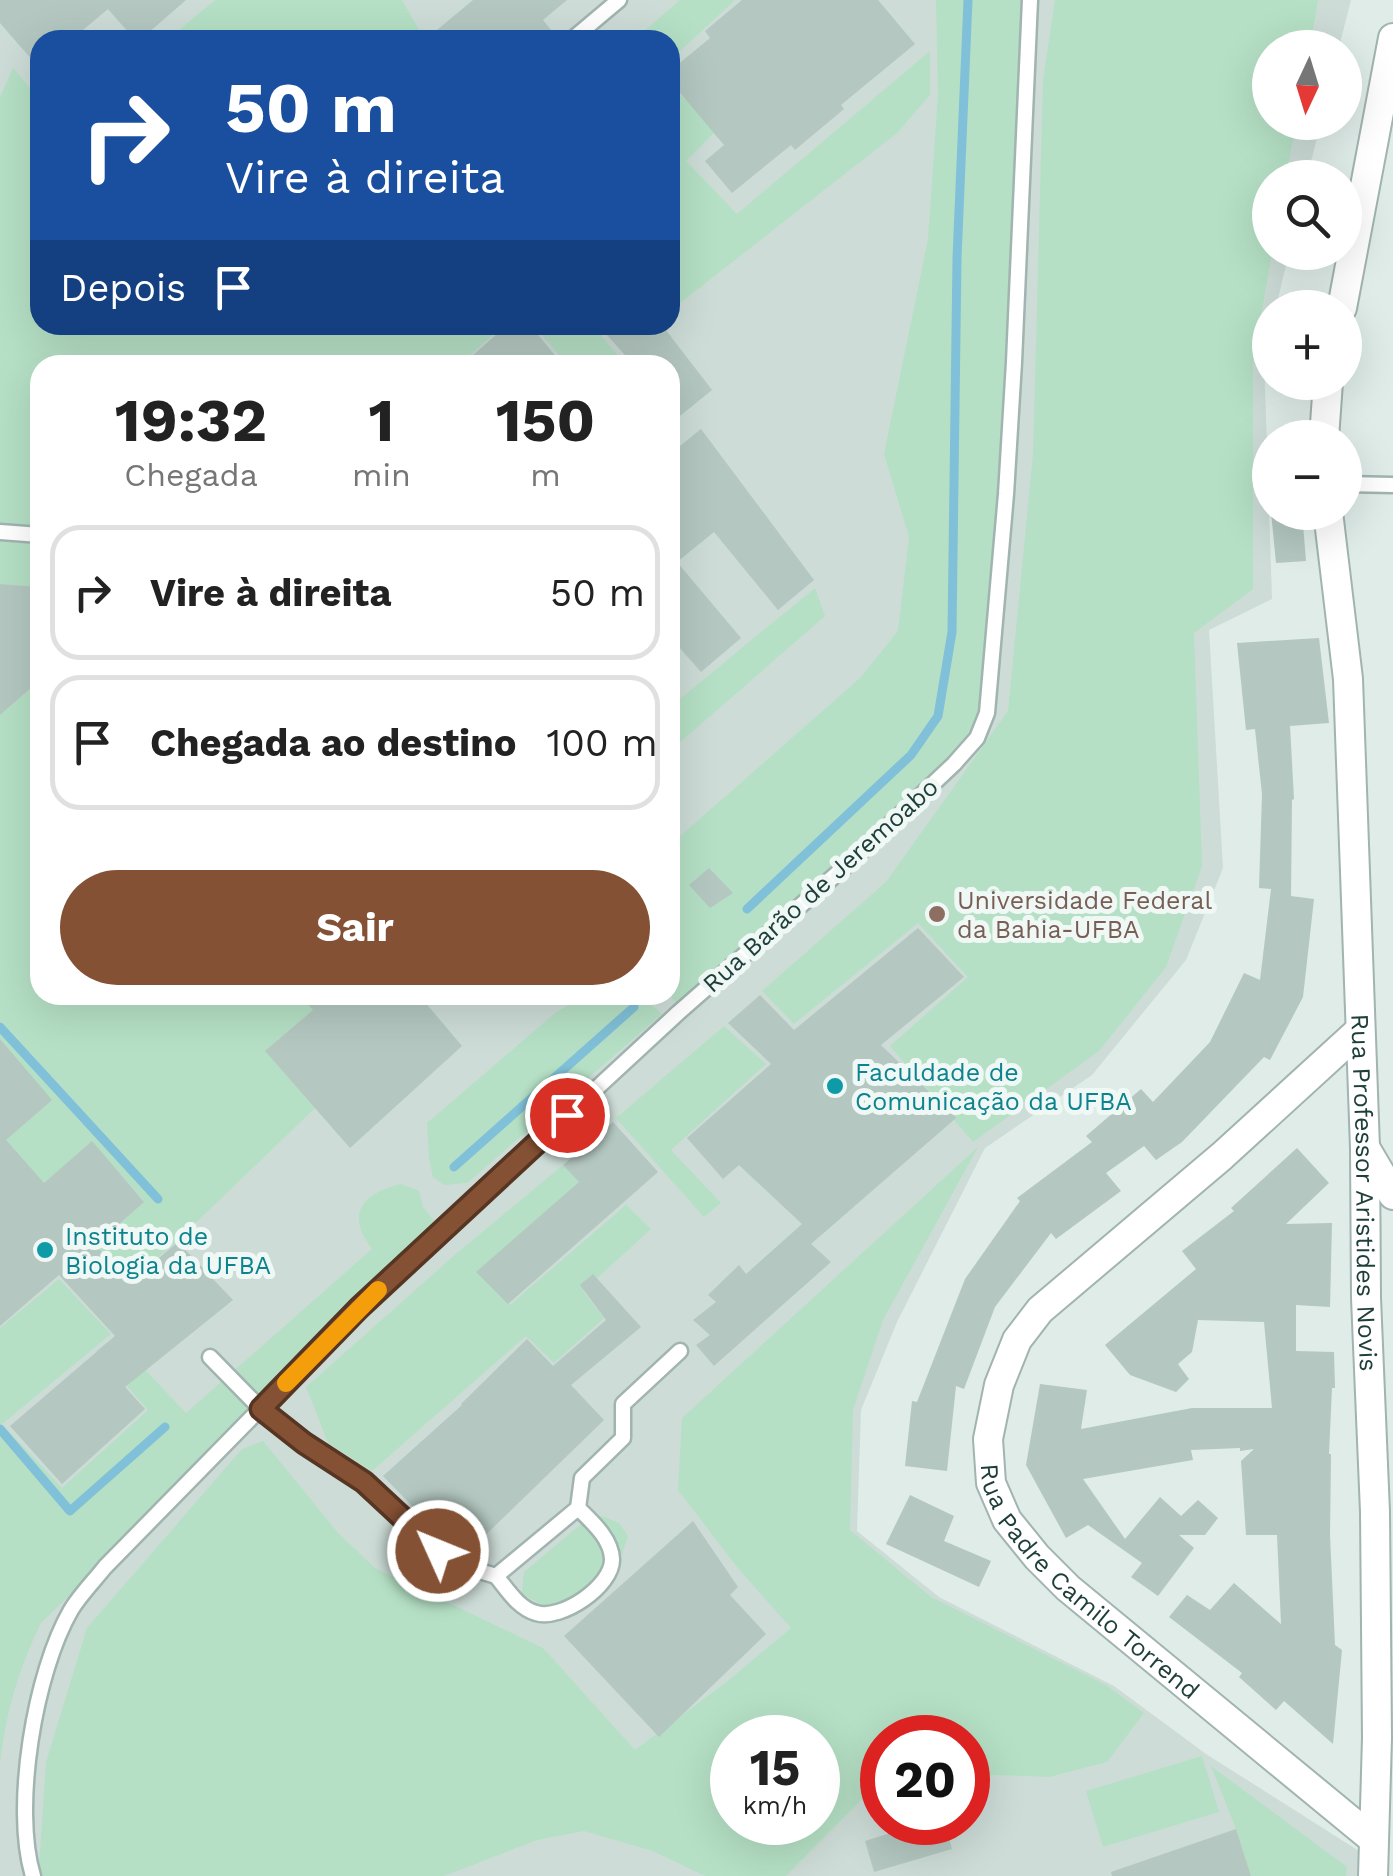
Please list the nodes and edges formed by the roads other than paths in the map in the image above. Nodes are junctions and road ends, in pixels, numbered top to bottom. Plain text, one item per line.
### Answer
1 (619, 0) edge
2 (1030, 0) edge
3 (583, 30) edge
4 (1391, 53) edge
5 (1345, 290) edge
6 (1362, 485) edge
7 (1393, 486) edge
8 (1330, 530) edge
9 (0, 532) edge
10 (30, 534) edge
11 (1360, 1030) junction
12 (1366, 1148) junction
13 (1393, 1195) edge
14 (1393, 1278) edge
15 (1366, 1298) junction
16 (680, 1350) dead end
17 (210, 1357) dead end
18 (261, 1409) junction
19 (578, 1508) junction
20 (496, 1576) junction
21 (1374, 1840) junction
22 (32, 1876) edge
23 (1373, 1876) edge

1 - 3 lane
2 - 18 lane, Rua Barão de Jeremoabo
4 - 5 street
6 - 7 lane
8 - 11 street, Rua Professor Aristides Novis
9 - 10 lane
11 - 12 street, Rua Professor Aristides Novis
11 - 21 street, Rua Padre Camilo Torrend
12 - 13 street
12 - 15 street, Rua Professor Aristides Novis
14 - 15 street
15 - 21 street, Rua Professor Aristides Novis
16 - 19 lane
17 - 18 lane
18 - 20 lane
18 - 22 lane, Rua Barão de Jeremoabo
19 - 20 lane
19 - 20 lane
21 - 23 street, Rua Professor Aristides Novis

